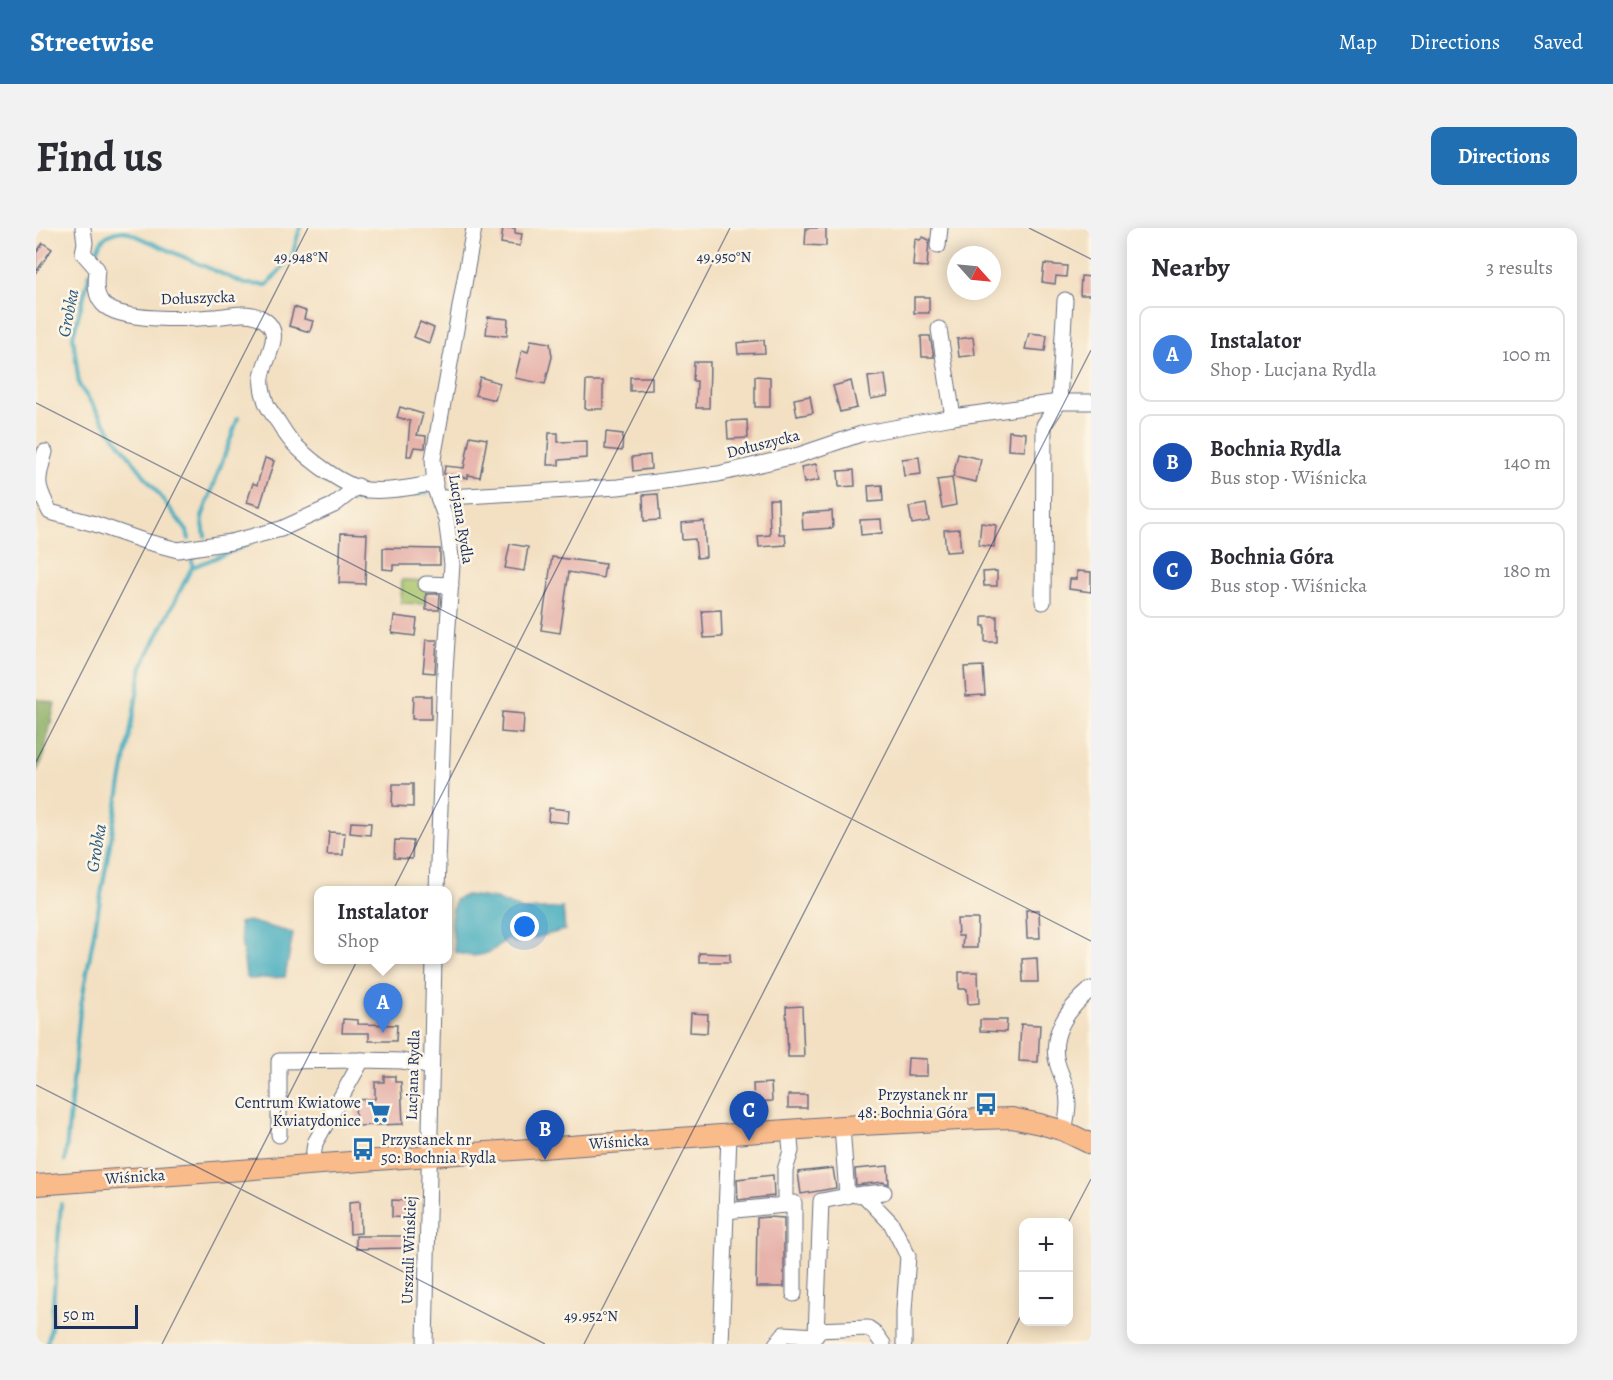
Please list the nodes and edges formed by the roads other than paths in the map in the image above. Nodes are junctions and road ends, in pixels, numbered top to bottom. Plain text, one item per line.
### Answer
1 (83, 228) edge
2 (474, 228) edge
3 (940, 228) edge
4 (939, 246) dead end
5 (1065, 300) dead end
6 (939, 329) dead end
7 (1059, 402) junction
8 (1091, 402) edge
9 (953, 417) junction
10 (45, 452) dead end
11 (435, 483) junction
12 (358, 486) junction
13 (439, 500) junction
14 (426, 584) dead end
15 (451, 585) junction
16 (1043, 602) dead end
17 (437, 886) edge
18 (434, 964) edge
19 (1091, 989) edge
20 (362, 1060) junction
21 (432, 1067) junction
22 (842, 1126) junction
23 (789, 1130) junction
24 (1064, 1131) junction
25 (279, 1135) dead end
26 (729, 1135) junction
27 (1091, 1143) edge
28 (430, 1156) junction
29 (312, 1165) junction
30 (36, 1185) edge
31 (884, 1192) dead end
32 (863, 1194) junction
33 (847, 1196) junction
34 (785, 1205) junction
35 (726, 1211) junction
36 (819, 1264) junction
37 (795, 1265) junction
38 (794, 1294) dead end
39 (816, 1330) junction
40 (425, 1344) edge
41 (721, 1344) edge
42 (777, 1344) edge
43 (883, 1344) edge
44 (904, 1344) edge

1 - 12 street, Dołuszycka
2 - 11 street, Lucjana Rydla
3 - 4 street
5 - 7 street
6 - 9 street
7 - 8 street, Dołuszycka
7 - 9 street, Dołuszycka
7 - 16 street
9 - 13 street, Dołuszycka
10 - 12 street
11 - 12 street, Dołuszycka
11 - 13 street, Lucjana Rydla
13 - 15 street, Lucjana Rydla
14 - 15 street
15 - 17 street, Lucjana Rydla
18 - 21 street, Lucjana Rydla
19 - 24 street
20 - 21 street
20 - 25 street
20 - 29 street
21 - 28 street, Lucjana Rydla
22 - 23 main road, Wiśnicka
22 - 24 main road, Wiśnicka
22 - 33 street
23 - 26 main road, Wiśnicka
23 - 34 street
24 - 27 main road, Wiśnicka
26 - 28 main road, Wiśnicka
26 - 35 street
28 - 29 main road, Wiśnicka
28 - 40 street, Urszuli Wińskiej
29 - 30 main road, Wiśnicka
31 - 32 street
32 - 33 street
32 - 44 street
33 - 36 street
34 - 35 street
34 - 37 street
35 - 41 street
36 - 37 street
36 - 39 street
37 - 38 street
39 - 42 street
39 - 43 street

